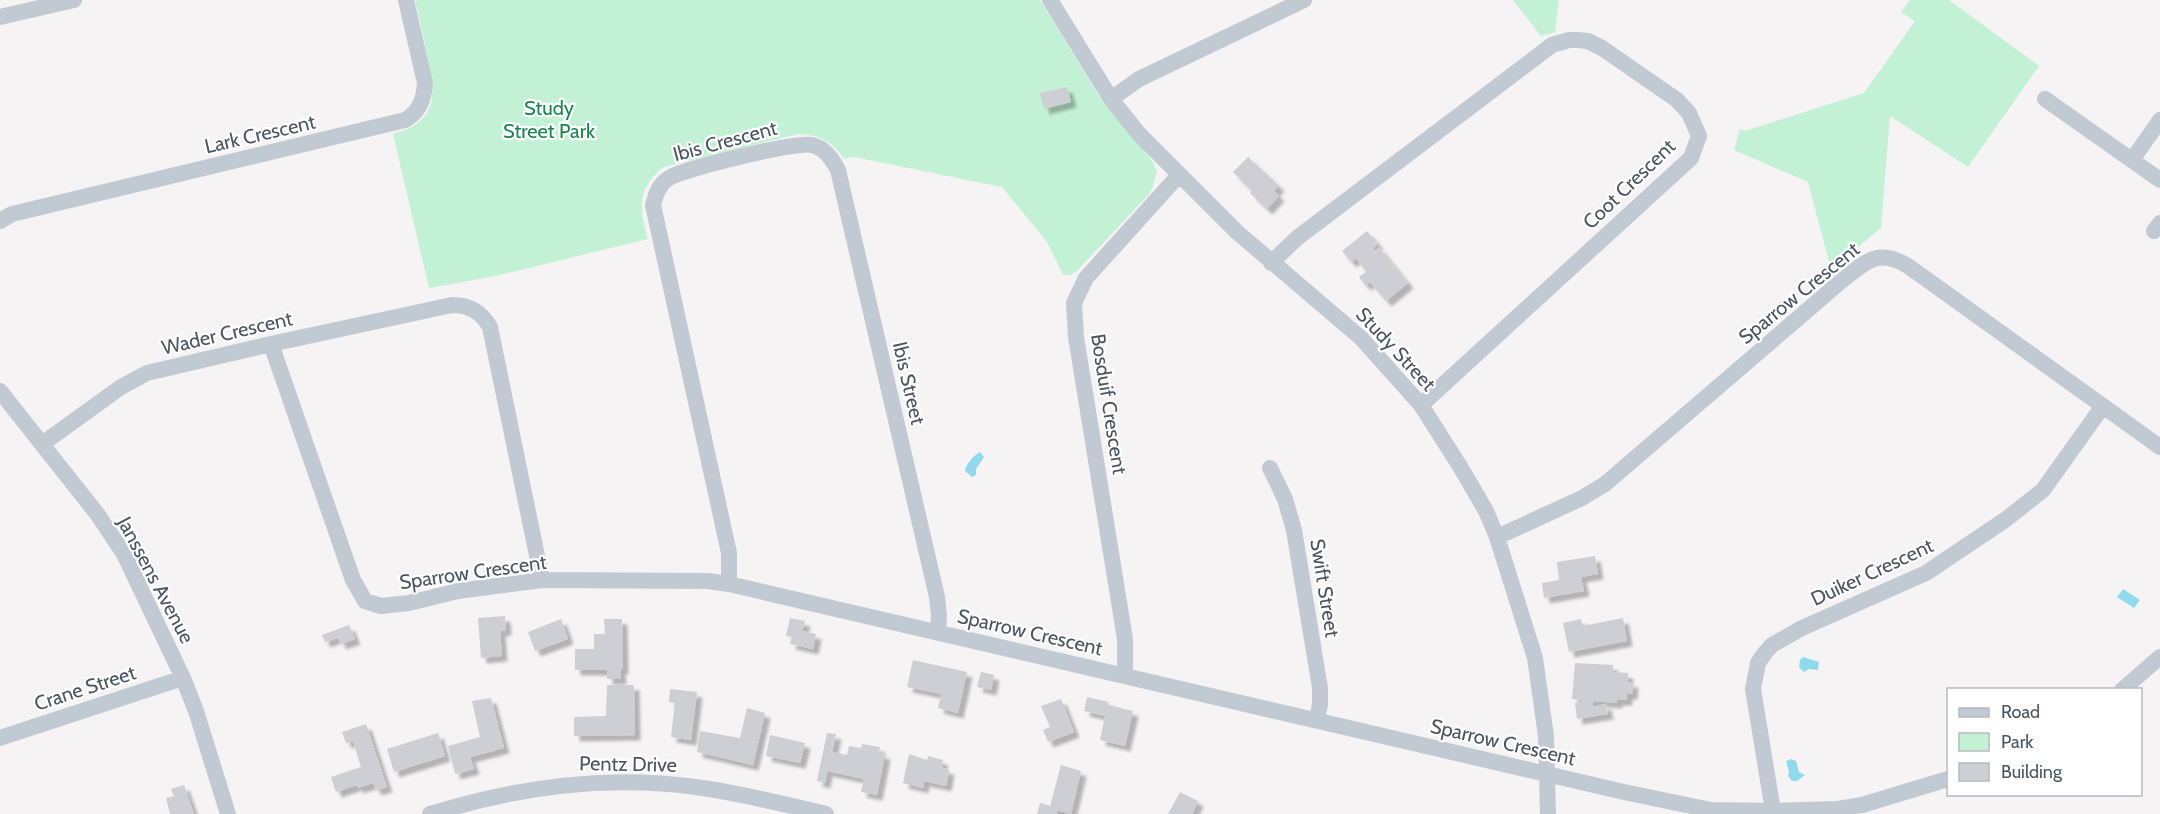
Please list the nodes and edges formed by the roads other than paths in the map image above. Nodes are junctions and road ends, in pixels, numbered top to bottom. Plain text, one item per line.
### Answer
1 (74, 0) edge
2 (406, 0) edge
3 (1050, 0) edge
4 (1304, 0) edge
5 (0, 17) edge
6 (1111, 99) junction
7 (2045, 99) dead end
8 (2160, 120) edge
9 (822, 149) joint
10 (2132, 160) junction
11 (1179, 175) junction
12 (2160, 180) edge
13 (0, 221) edge
14 (1271, 262) junction
15 (271, 344) junction
16 (0, 391) edge
17 (1420, 405) junction
18 (2103, 406) junction
19 (42, 444) junction
20 (2160, 447) edge
21 (1270, 468) dead end
22 (1497, 537) junction
23 (542, 580) junction
24 (729, 584) junction
25 (938, 633) junction
26 (2160, 657) edge
27 (1125, 676) junction
28 (183, 678) junction
29 (2124, 688) edge
30 (1317, 720) junction
31 (0, 738) edge
32 (1547, 773) junction
33 (1947, 779) edge
34 (1773, 811) junction
35 (228, 814) edge
36 (430, 814) edge
37 (826, 814) edge
38 (1548, 814) edge

1 - 5 street
2 - 13 street, Lark Crescent
3 - 6 street, Study Street
4 - 6 street
6 - 11 street, Study Street
7 - 10 street
8 - 10 street
9 - 24 street, Ibis Crescent
9 - 25 street, Ibis Street
10 - 12 street
11 - 14 street, Study Street
11 - 27 street, Bosduif Crescent
14 - 17 street, Study Street
14 - 17 street, Coot Crescent
15 - 19 street, Wader Crescent
15 - 23 street, Sparrow Crescent
15 - 23 street, Wader Crescent
16 - 19 street, Janssens Avenue
17 - 22 street, Study Street
18 - 20 street, Sparrow Crescent
18 - 22 street, Sparrow Crescent
18 - 34 street, Duiker Crescent
19 - 28 street, Janssens Avenue
21 - 30 street, Swift Street
22 - 32 street, Study Street
23 - 24 street, Sparrow Crescent
24 - 25 street, Sparrow Crescent
25 - 27 street, Sparrow Crescent
26 - 29 street
27 - 30 street, Sparrow Crescent
28 - 31 street, Crane Street
28 - 35 street, Janssens Avenue
30 - 32 street, Sparrow Crescent
32 - 34 street, Sparrow Crescent
32 - 38 street, Study Street
33 - 34 street, Sparrow Crescent
36 - 37 street, Pentz Drive

